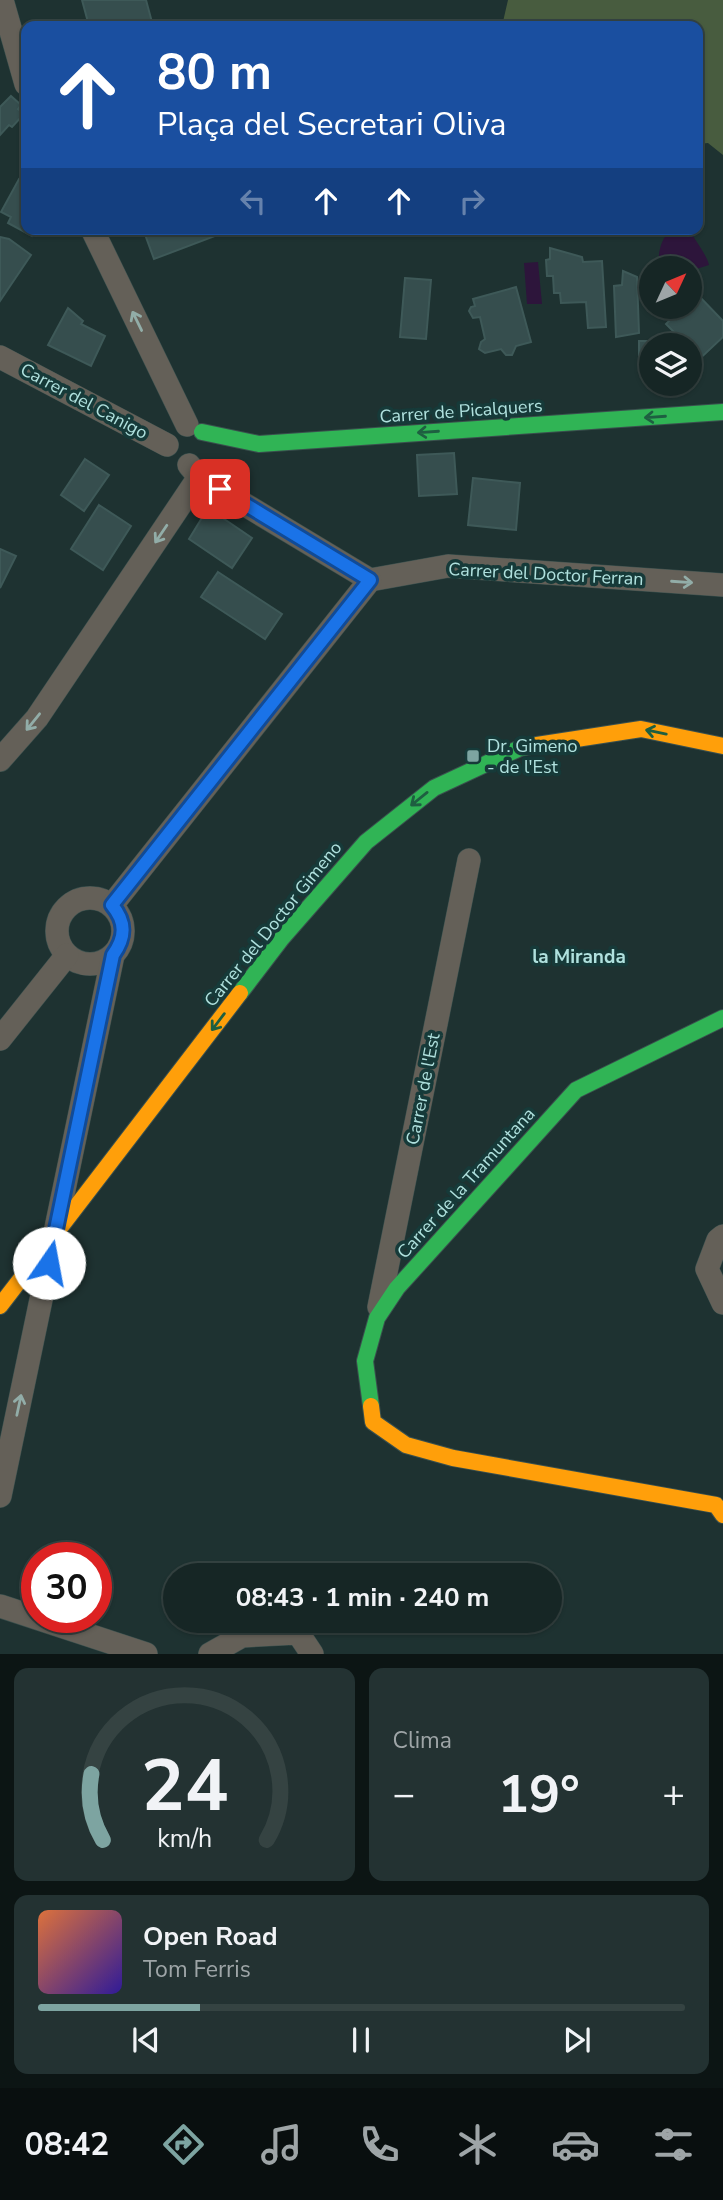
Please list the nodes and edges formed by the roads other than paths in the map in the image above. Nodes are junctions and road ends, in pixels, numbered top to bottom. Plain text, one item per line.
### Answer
1 (2, 0) edge
2 (21, 66) edge
3 (95, 235) edge
4 (0, 358) edge
5 (723, 412) edge
6 (194, 428) junction
7 (167, 445) junction
8 (194, 471) junction
9 (370, 580) junction
10 (723, 585) edge
11 (723, 746) edge
12 (0, 760) edge
13 (469, 860) dead end
14 (112, 905) junction
15 (113, 955) junction
16 (67, 956) junction
17 (723, 1018) edge
18 (0, 1038) edge
19 (723, 1236) edge
20 (54, 1237) junction
21 (723, 1303) edge
22 (0, 1306) edge
23 (377, 1318) junction
24 (0, 1496) edge
25 (723, 1516) edge
26 (0, 1606) edge
27 (146, 1654) edge
28 (210, 1654) edge
29 (312, 1654) edge

1 - 2 street
6 -> 3 street
4 - 7 street, Carrer del Canigo
5 -> 6 street, Carrer de Picalquers
6 - 7 street
6 - 8 street
7 - 8 street
8 - 9 street
8 -> 12 street
9 -> 10 street, Carrer del Doctor Ferran
9 - 14 street
11 -> 20 street, Carrer del Doctor Gimeno
13 - 23 street, Carrer de l'Est
14 - 15 street
14 - 16 street
15 - 16 street
15 - 20 street
16 - 18 street
17 - 23 street, Carrer de la Tramuntana
19 - 21 street
20 - 22 street, Carrer del Doctor Gimeno
24 -> 20 street
23 - 25 street, Carrer de la Tramuntana
26 - 27 street
28 - 29 street

